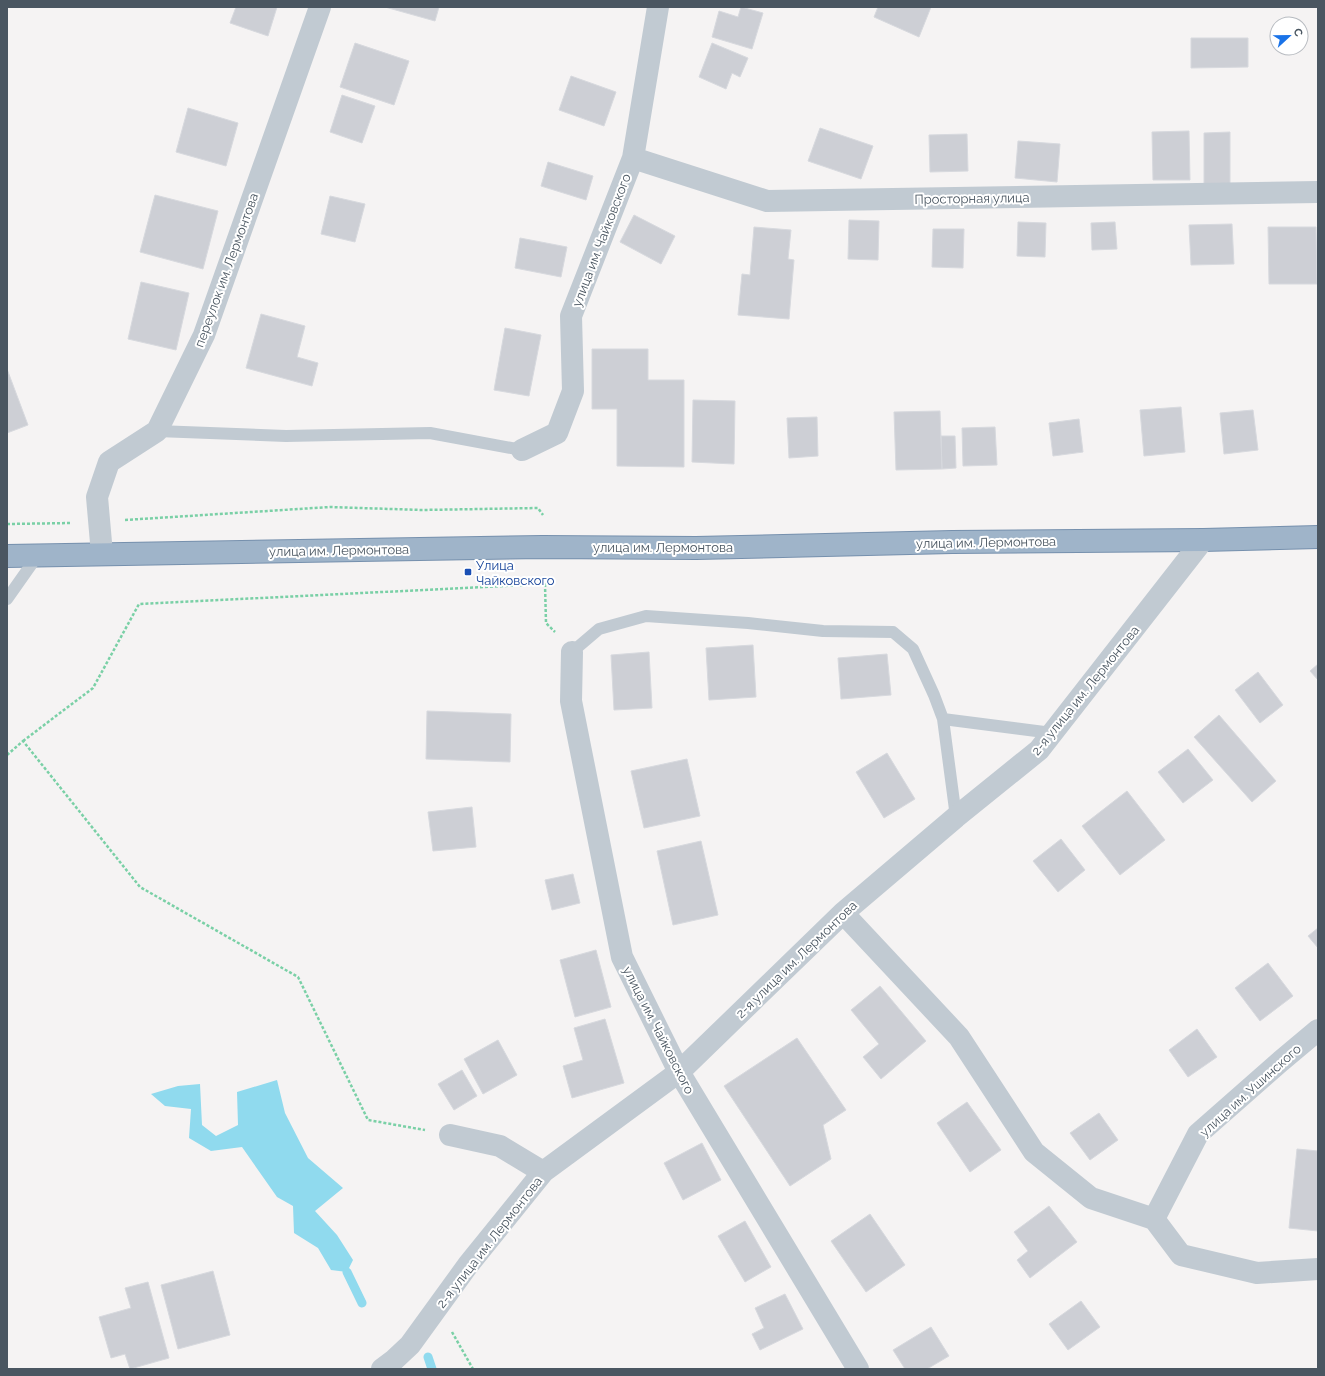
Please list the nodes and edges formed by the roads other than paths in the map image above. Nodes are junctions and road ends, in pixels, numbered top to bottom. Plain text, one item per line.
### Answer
1 (320, 7) edge
2 (658, 7) edge
3 (633, 158) junction
4 (1318, 192) edge
5 (157, 430) junction
6 (522, 450) joint
7 (1318, 537) edge
8 (1203, 540) junction
9 (102, 554) junction
10 (38, 555) junction
11 (7, 556) edge
12 (7, 599) edge
13 (572, 652) joint
14 (943, 719) junction
15 (1052, 733) junction
16 (956, 818) junction
17 (843, 912) junction
18 (1318, 1030) edge
19 (679, 1072) junction
20 (450, 1135) road end
21 (543, 1172) junction
22 (1154, 1219) junction
23 (1318, 1270) edge
24 (389, 1366) edge
25 (858, 1369) edge

1 - 5 street, переулок им. Лермонтова
2 - 3 street, улица им. Чайковского
3 - 4 street, Просторная улица
3 - 6 street, улица им. Чайковского
5 - 6 lane
5 - 9 street, переулок им. Лермонтова
7 - 8 highway, улица им. Лермонтова
8 - 9 highway, улица им. Лермонтова
8 - 15 street, 2-я улица им. Лермонтова
9 - 10 highway, улица им. Лермонтова
10 - 11 highway, улица им. Лермонтова
10 - 12 lane
13 - 14 lane
13 - 19 street, улица им. Чайковского
14 - 15 lane
14 - 16 lane
15 - 16 street, 2-я улица им. Лермонтова
16 - 17 street, 2-я улица им. Лермонтова
17 - 19 street, 2-я улица им. Лермонтова
17 - 22 street
18 - 22 street, улица им. Ушинского
19 - 21 street, 2-я улица им. Лермонтова
19 - 25 street, улица им. Чайковского
20 - 21 street
21 - 24 street, 2-я улица им. Лермонтова
22 - 23 street

